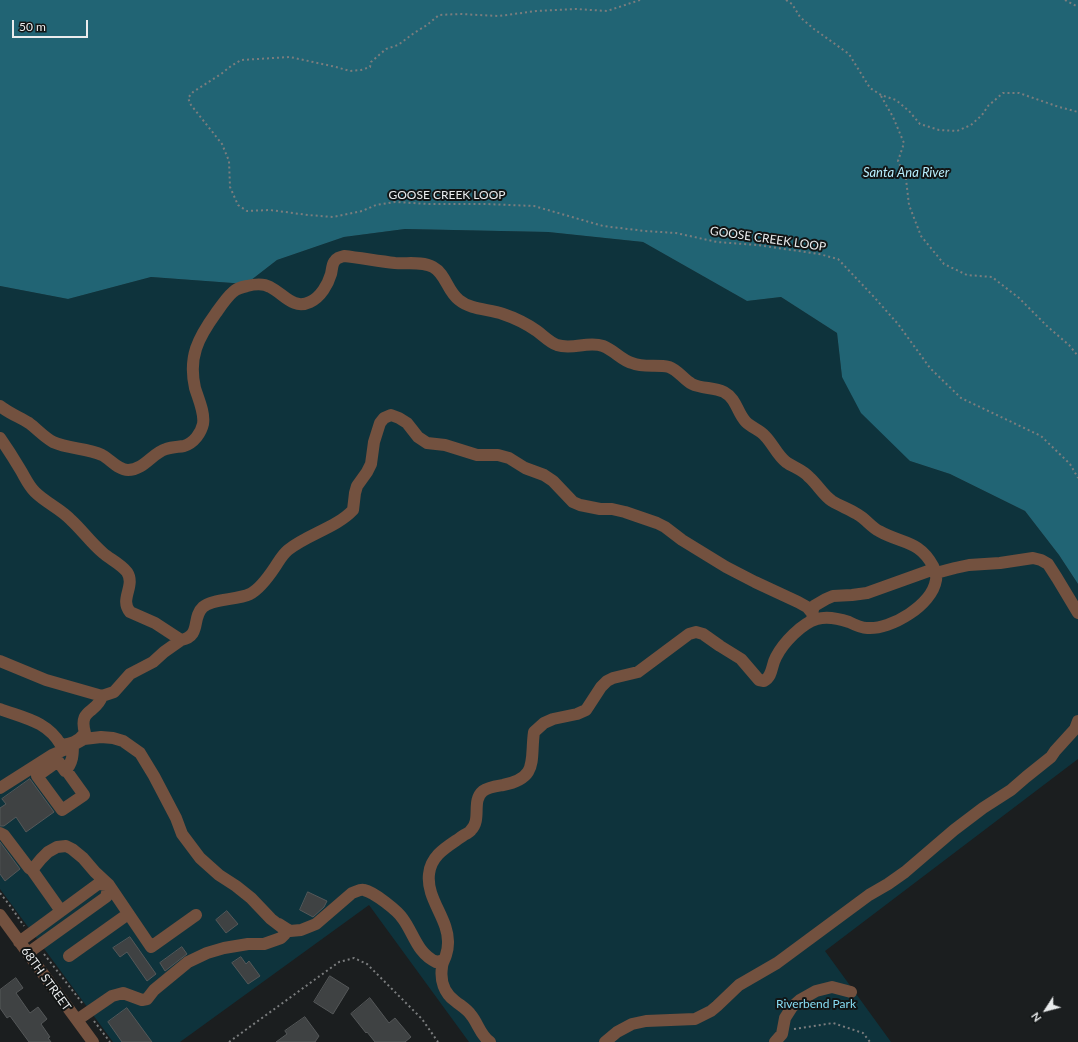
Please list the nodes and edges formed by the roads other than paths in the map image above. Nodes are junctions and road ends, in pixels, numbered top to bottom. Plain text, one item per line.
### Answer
1 (0, 406) edge
2 (0, 438) edge
3 (935, 571) junction
4 (1078, 613) edge
5 (813, 617) junction
6 (181, 640) junction
7 (0, 661) edge
8 (102, 696) junction
9 (0, 709) edge
10 (1078, 721) edge
11 (69, 745) junction
12 (66, 770) dead end
13 (0, 788) edge
14 (0, 833) edge
15 (32, 870) junction
16 (109, 885) junction
17 (61, 911) junction
18 (128, 914) junction
19 (0, 915) edge
20 (196, 915) dead end
21 (19, 942) junction
22 (28, 953) junction
23 (69, 956) dead end
24 (444, 960) junction
25 (851, 992) dead end
26 (77, 1020) junction
27 (777, 1040) edge
28 (93, 1042) edge
29 (490, 1042) edge
30 (605, 1042) edge

1 - 3 street
2 - 6 street
3 - 4 street
3 - 5 street
3 - 5 street
5 - 6 street
5 - 24 street
6 - 8 street
7 - 8 street
8 - 11 street
9 - 11 street
10 - 30 street
11 - 12 street
11 - 13 street
11 - 24 street
11 - 26 street
14 - 15 street
15 - 16 street
15 - 17 street
16 - 17 street
16 - 18 street
16 - 22 street
17 - 21 street
18 - 20 street
18 - 23 street
19 - 21 street, 68TH STREET
21 - 22 street, 68TH STREET
22 - 26 street, 68TH STREET
24 - 29 street
25 - 27 street
26 - 28 street, 68TH STREET

